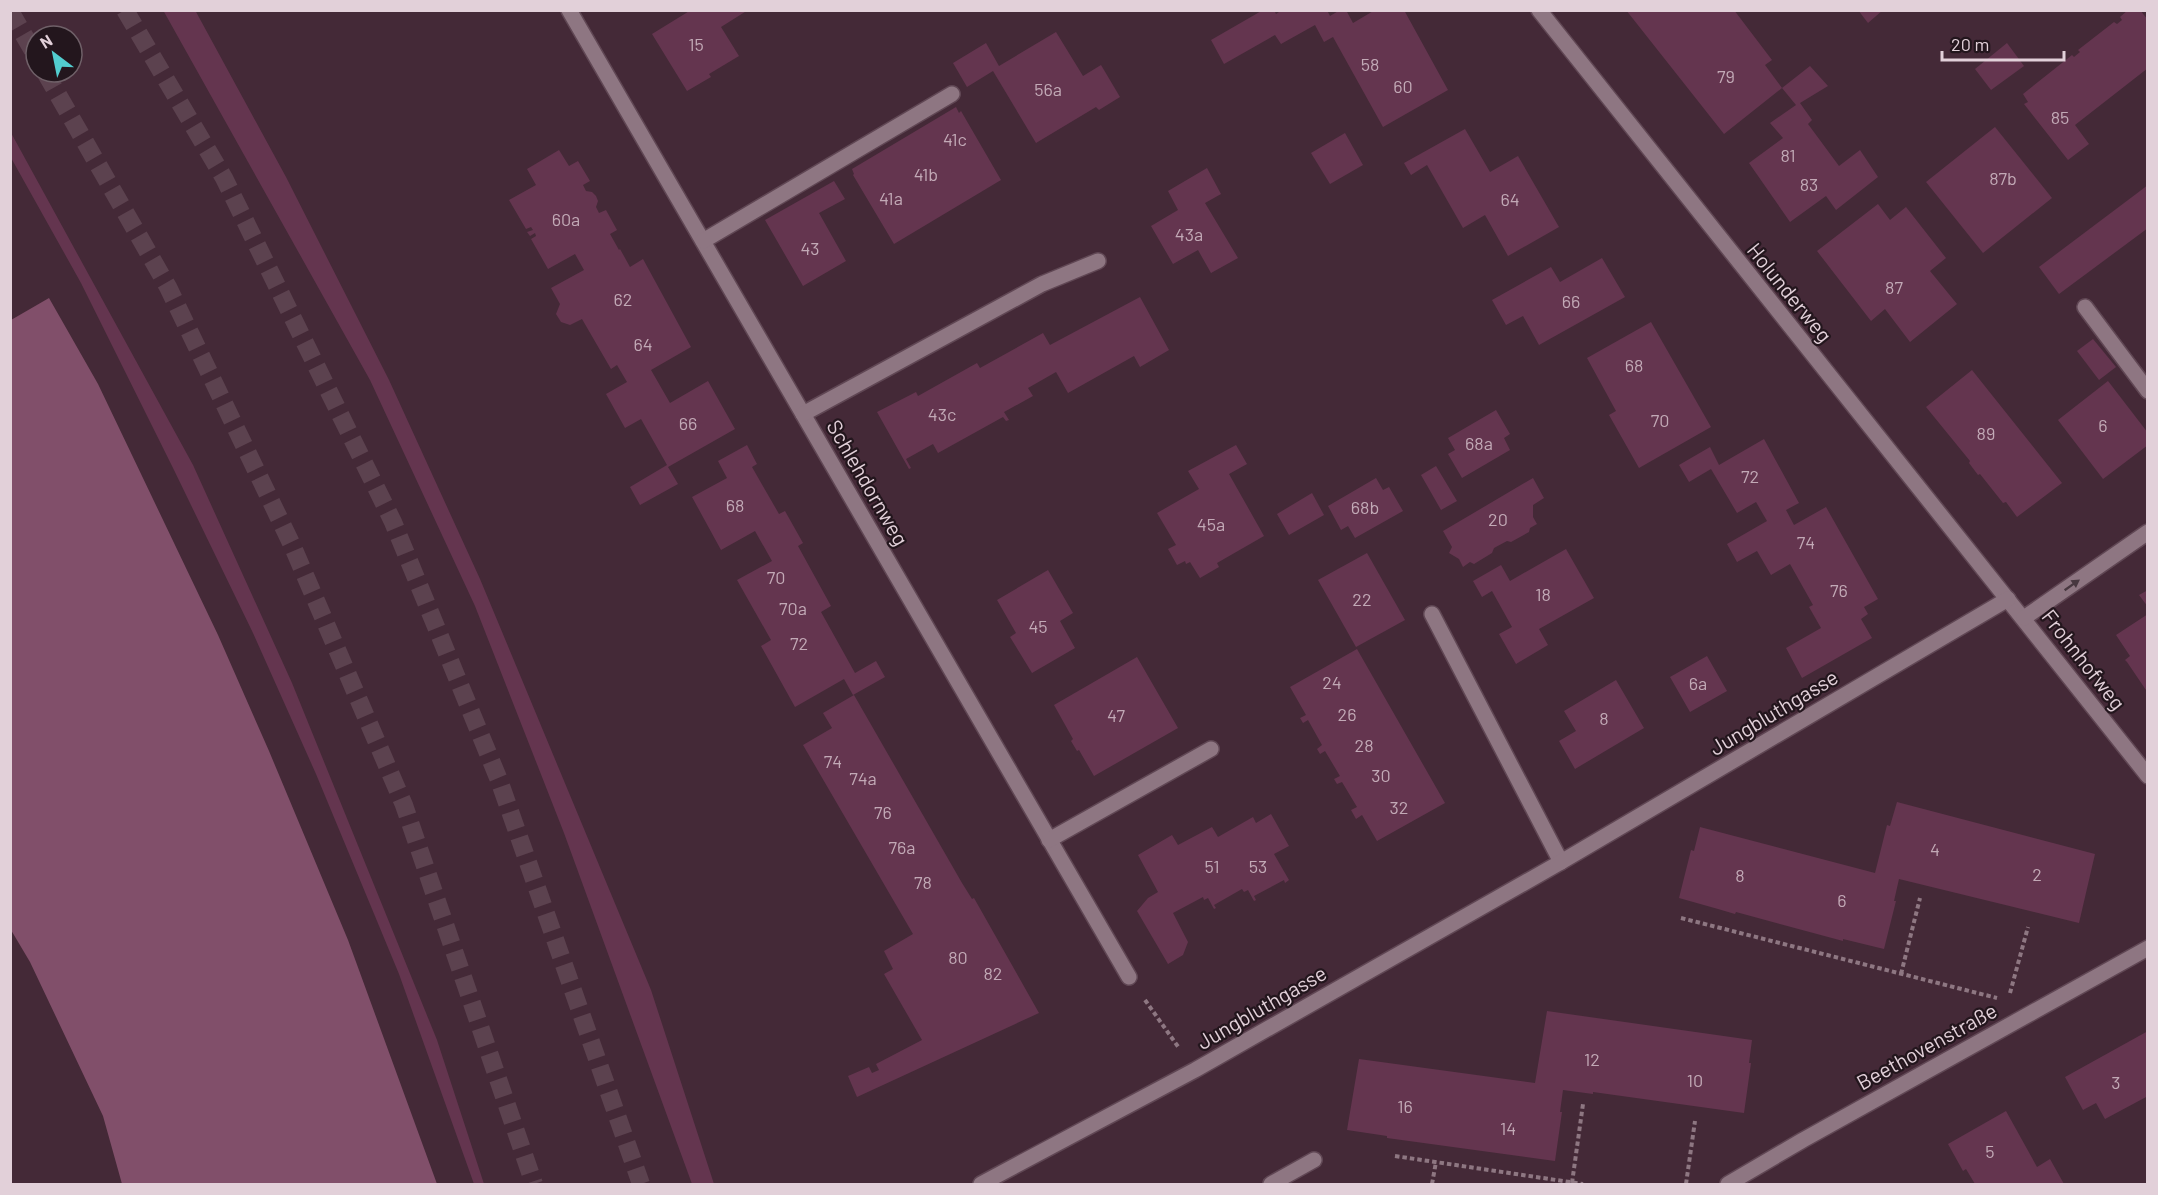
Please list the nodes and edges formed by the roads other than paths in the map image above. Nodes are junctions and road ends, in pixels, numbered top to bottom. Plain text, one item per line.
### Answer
1 (569, 10) edge
2 (1539, 10) edge
3 (952, 94) dead end
4 (703, 241) junction
5 (1098, 261) dead end
6 (2085, 307) dead end
7 (2148, 391) edge
8 (803, 414) junction
9 (2148, 532) edge
10 (2008, 599) junction
11 (1432, 614) dead end
12 (2024, 618) junction
13 (1211, 748) dead end
14 (2148, 776) edge
15 (1049, 840) junction
16 (1561, 862) junction
17 (2148, 948) edge
18 (1129, 977) road end
19 (1314, 1160) dead end
20 (981, 1185) edge
21 (1271, 1185) edge
22 (1728, 1185) edge

1 - 4 street, Schlehdornweg
2 - 10 street, Holunderweg
3 - 4 street
4 - 8 street, Schlehdornweg
5 - 8 street
6 - 7 street
8 - 15 street, Schlehdornweg
12 -> 9 street
10 - 12 street, Frohnhofweg
10 - 16 street, Jungbluthgasse
11 - 16 street
12 - 14 street, Frohnhofweg
13 - 15 street
15 - 18 street, Schlehdornweg
16 - 20 street, Jungbluthgasse
17 - 22 street, Beethovenstraße
19 - 21 street

